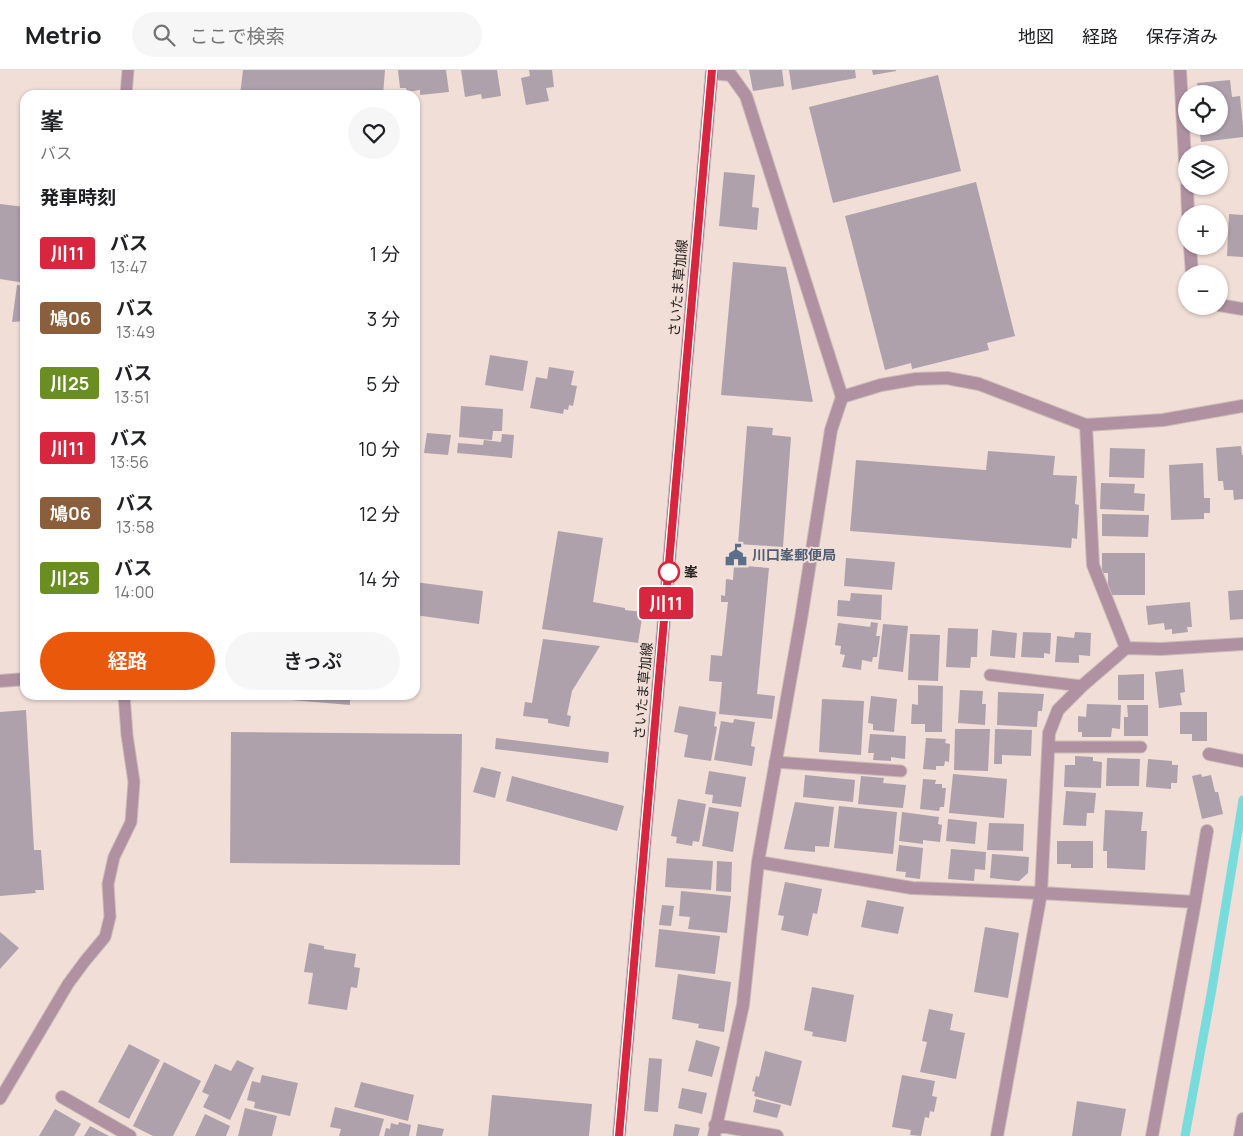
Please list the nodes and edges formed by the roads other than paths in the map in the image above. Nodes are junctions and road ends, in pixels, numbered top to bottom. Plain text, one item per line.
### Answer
1 (128, 70) edge
2 (1180, 70) edge
3 (712, 72) edge
4 (126, 90) edge
5 (1184, 145) edge
6 (1228, 306) edge
7 (1243, 309) edge
8 (842, 397) junction
9 (1243, 406) edge
10 (1086, 425) junction
11 (1243, 644) edge
12 (1126, 648) junction
13 (990, 675) dead end
14 (20, 679) edge
15 (0, 681) edge
16 (1082, 686) junction
17 (124, 700) edge
18 (1049, 747) junction
19 (1141, 747) dead end
20 (1209, 754) dead end
21 (1243, 760) edge
22 (775, 762) junction
23 (901, 770) dead end
24 (1207, 831) dead end
25 (758, 862) junction
26 (1041, 893) junction
27 (1195, 902) junction
28 (62, 1097) dead end
29 (0, 1099) edge
30 (1243, 1119) edge
31 (714, 1131) edge
32 (130, 1136) edge
33 (620, 1136) edge
34 (777, 1136) edge
35 (997, 1136) edge
36 (1152, 1136) edge
37 (1240, 1136) edge

1 - 4 lane
2 - 5 street
3 - 8 street
3 - 33 main road, さいたま草加線
6 - 7 street
8 - 10 street
8 - 22 street
9 - 10 street
10 - 12 street
11 - 12 street
12 - 16 street
13 - 16 lane
14 - 15 street
16 - 18 street
17 - 29 lane
18 - 19 lane
18 - 26 street
20 - 21 street
22 - 23 lane
22 - 25 street
24 - 27 street
25 - 26 street
25 - 31 street
26 - 27 street
26 - 35 street
27 - 36 street
28 - 32 street
30 - 37 street
31 - 34 street

